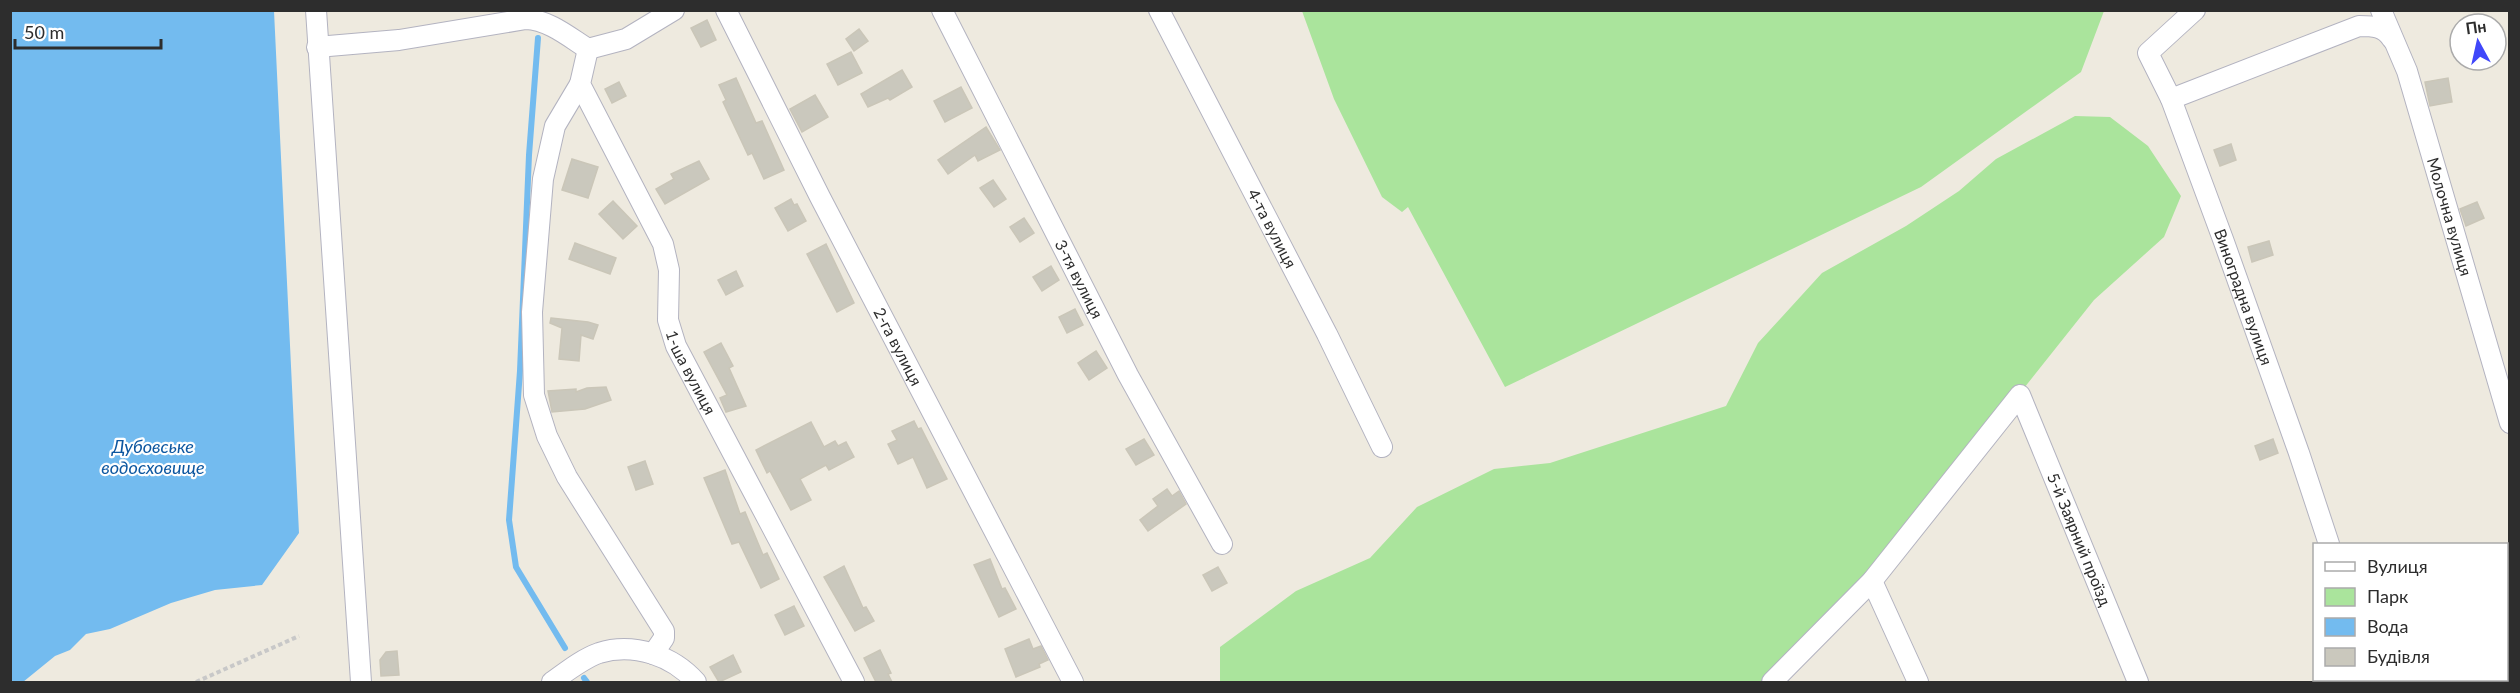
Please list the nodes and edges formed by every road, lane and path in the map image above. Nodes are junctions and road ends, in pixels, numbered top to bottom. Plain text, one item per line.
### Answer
1 (316, 10) edge
2 (674, 10) edge
3 (726, 10) edge
4 (942, 10) edge
5 (1159, 10) edge
6 (2195, 10) edge
7 (2381, 10) edge
8 (2392, 39) junction
9 (316, 47) junction
10 (588, 49) junction
11 (580, 84) junction
12 (2171, 99) junction
13 (2510, 423) edge
14 (1382, 447) dead end
15 (2329, 543) edge
16 (1222, 544) dead end
17 (1872, 581) junction
18 (299, 636) dead end
19 (652, 654) junction
20 (195, 682) edge
21 (361, 682) edge
22 (552, 682) edge
23 (696, 682) edge
24 (854, 682) edge
25 (1073, 682) edge
26 (1772, 682) edge
27 (1918, 682) edge
28 (2138, 682) edge

1 - 9 street
2 - 10 street
3 - 25 street, 2-га вулиця
4 - 16 street, 3-тя вулиця
5 - 14 street, 4-та вулиця
6 - 12 street, Виноградна вулиця
7 - 8 street, Молочна вулиця
8 - 12 street
8 - 13 street, Молочна вулиця
9 - 10 street
9 - 21 street
10 - 11 street
11 - 19 street
11 - 24 street, 1-ша вулиця
12 - 15 street, Виноградна вулиця
17 - 26 street
17 - 27 street
17 - 28 street, 5-й Заярний проїзд
18 - 20 path
19 - 22 street
19 - 23 street

